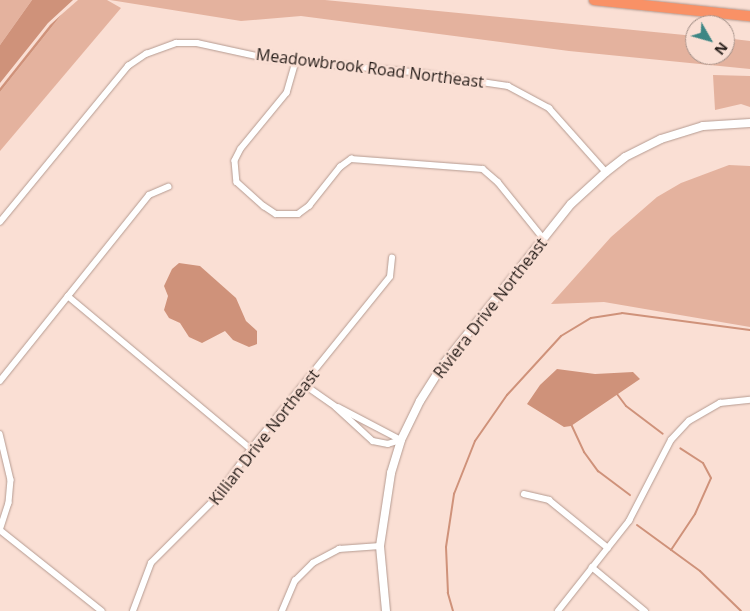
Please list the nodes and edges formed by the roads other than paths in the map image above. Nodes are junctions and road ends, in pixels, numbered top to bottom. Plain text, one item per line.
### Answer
1 (594, 0) edge
2 (750, 16) edge
3 (296, 62) junction
4 (750, 123) edge
5 (606, 172) junction
6 (168, 187) dead end
7 (0, 222) edge
8 (544, 239) junction
9 (392, 258) dead end
10 (68, 296) junction
11 (0, 381) edge
12 (305, 385) junction
13 (750, 400) edge
14 (336, 407) junction
15 (0, 434) edge
16 (401, 440) junction
17 (251, 449) junction
18 (524, 494) dead end
19 (0, 530) edge
20 (380, 546) junction
21 (608, 548) junction
22 (592, 567) junction
23 (102, 611) edge
24 (133, 611) edge
25 (282, 611) edge
26 (386, 611) edge
27 (558, 611) edge
28 (645, 611) edge

1 - 2 highway
3 - 5 street, Meadowbrook Road Northeast
3 - 7 street, Meadowbrook Road Northeast
3 - 8 street
4 - 5 street, Riviera Drive Northeast
5 - 8 street, Riviera Drive Northeast
6 - 10 street
8 - 16 street, Riviera Drive Northeast
9 - 12 street, Killian Drive Northeast
10 - 11 street
10 - 17 street
12 - 14 street
12 - 17 street, Killian Drive Northeast
13 - 21 street
14 - 16 street
14 - 16 street
15 - 19 street
16 - 20 street, Riviera Drive Northeast
17 - 24 street, Killian Drive Northeast
18 - 21 street
19 - 23 street
20 - 25 street
20 - 26 street, Riviera Drive Northeast
21 - 22 street
22 - 27 street
22 - 28 street

